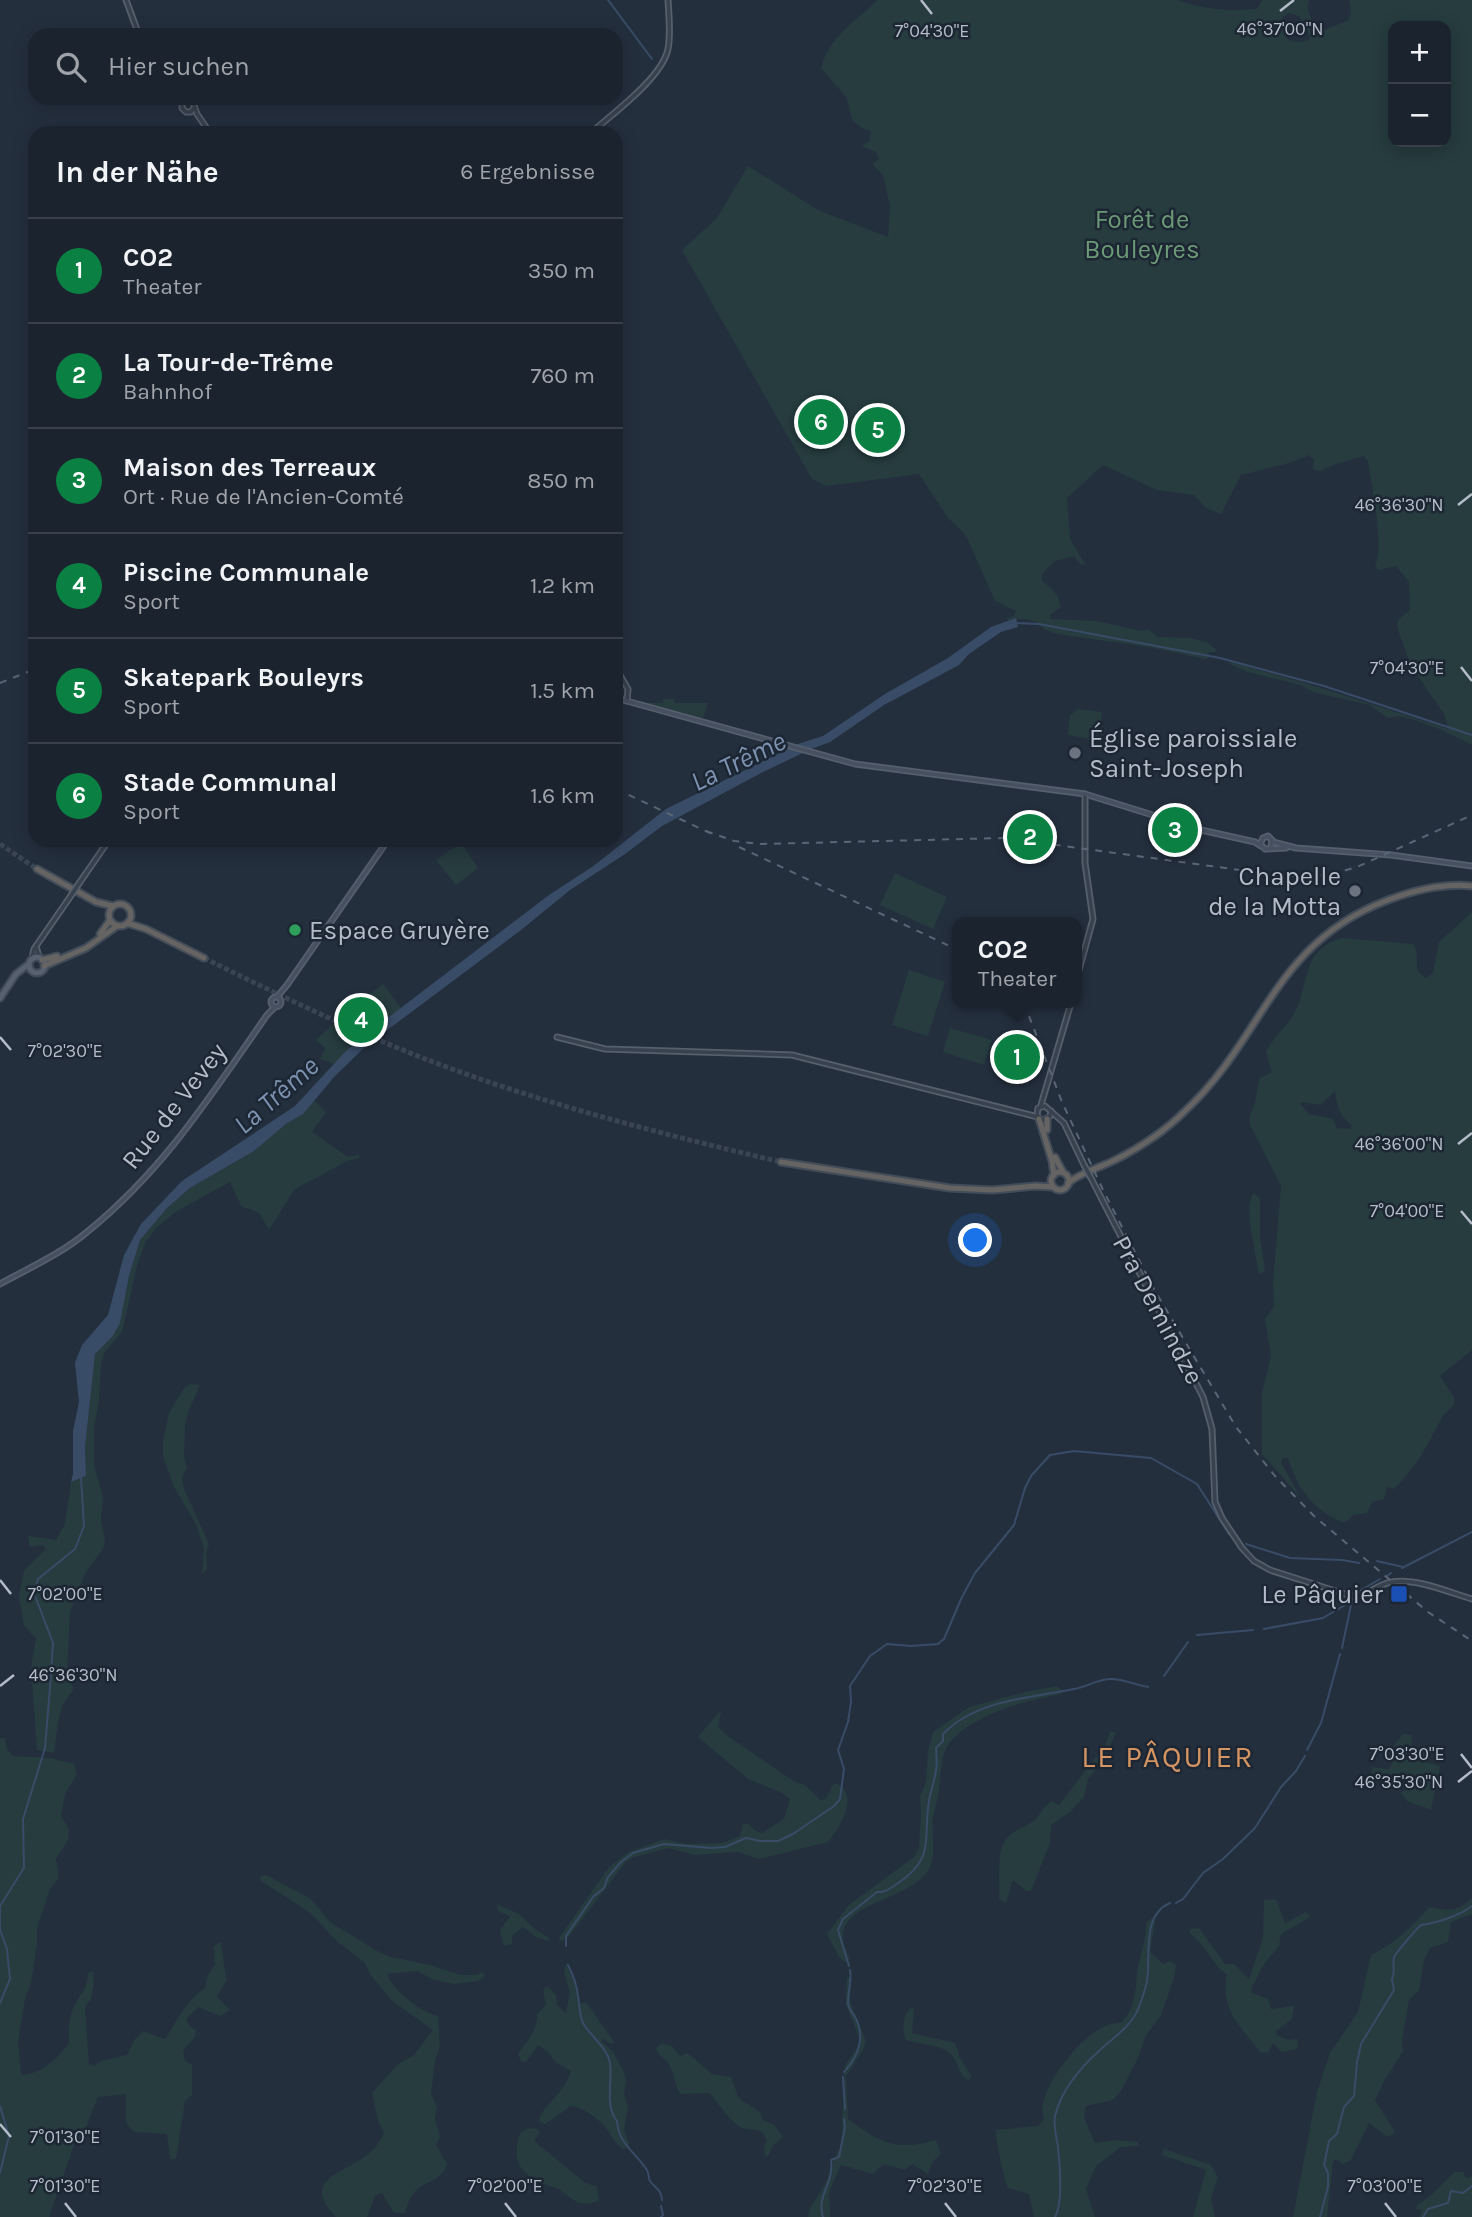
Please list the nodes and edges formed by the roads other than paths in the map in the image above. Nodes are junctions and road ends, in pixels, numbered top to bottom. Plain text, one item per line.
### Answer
1 (126, 0) edge
2 (668, 0) edge
3 (136, 28) edge
4 (623, 103) edge
5 (182, 105) edge
6 (194, 105) edge
7 (621, 105) edge
8 (194, 108) junction
9 (188, 113) junction
10 (201, 122) junction
11 (204, 126) edge
12 (598, 126) edge
13 (623, 681) edge
14 (623, 700) edge
15 (627, 701) junction
16 (1086, 794) junction
17 (1262, 838) junction
18 (1243, 839) junction
19 (1273, 842) junction
20 (1261, 846) junction
21 (104, 847) edge
22 (383, 847) edge
23 (1271, 848) junction
24 (1296, 848) junction
25 (1472, 866) edge
26 (37, 869) tunnel mouth
27 (1472, 886) edge
28 (96, 902) junction
29 (113, 906) junction
30 (131, 916) junction
31 (109, 917) junction
32 (127, 923) junction
33 (117, 926) junction
34 (146, 929) junction
35 (204, 958) tunnel mouth
36 (1082, 959) edge
37 (36, 963) junction
38 (0, 998) edge
39 (279, 998) junction
40 (273, 1005) junction
41 (1070, 1008) edge
42 (557, 1037) dead end
43 (1047, 1087) junction
44 (1039, 1108) junction
45 (1049, 1109) junction
46 (1024, 1112) junction
47 (1039, 1118) junction
48 (1048, 1118) junction
49 (1063, 1121) junction
50 (781, 1162) tunnel mouth
51 (1064, 1173) junction
52 (1083, 1173) junction
53 (1053, 1176) junction
54 (1068, 1183) junction
55 (1035, 1186) junction
56 (1054, 1187) junction
57 (0, 1284) edge
58 (1472, 1598) edge

1 - 3 street
2 - 4 street
5 - 9 street
6 - 8 street
7 - 12 street
8 - 9 street
8 - 10 street
9 - 10 street
10 - 11 street
13 - 15 street
14 - 15 main road
15 - 16 main road
16 - 18 main road
16 - 36 street
17 - 18 main road
17 - 19 main road
17 - 20 main road
18 - 20 main road
19 - 23 main road
19 - 24 main road
20 - 23 main road
21 - 37 street, bridge
22 - 39 main road, Rue de Vevey
23 - 24 main road
24 - 25 main road
26 - 28 highway
27 - 52 highway
28 - 29 highway
28 - 31 highway
29 - 30 highway
29 - 31 highway
30 - 32 highway
30 - 34 highway
31 - 33 highway
31 - 37 highway
32 - 33 highway
32 - 34 highway
33 - 37 highway
34 - 35 highway
37 - 38 main road
39 - 40 main road, Rue de Vevey
39 - 40 main road, Rue de Vevey
40 - 57 main road, Rue de Vevey
41 - 43 street
42 - 46 street
43 - 44 street
43 - 45 street
44 - 45 street
44 - 46 street
44 - 47 street
45 - 48 street
45 - 49 street
46 - 47 street
47 - 48 street
47 - 53 highway
48 - 49 street
48 - 51 highway
49 - 58 street, Pra Demindze, bridge
50 - 55 highway
51 - 52 highway
51 - 53 highway
51 - 54 highway
52 - 54 highway
53 - 55 highway
53 - 56 highway
54 - 56 highway
55 - 56 highway

